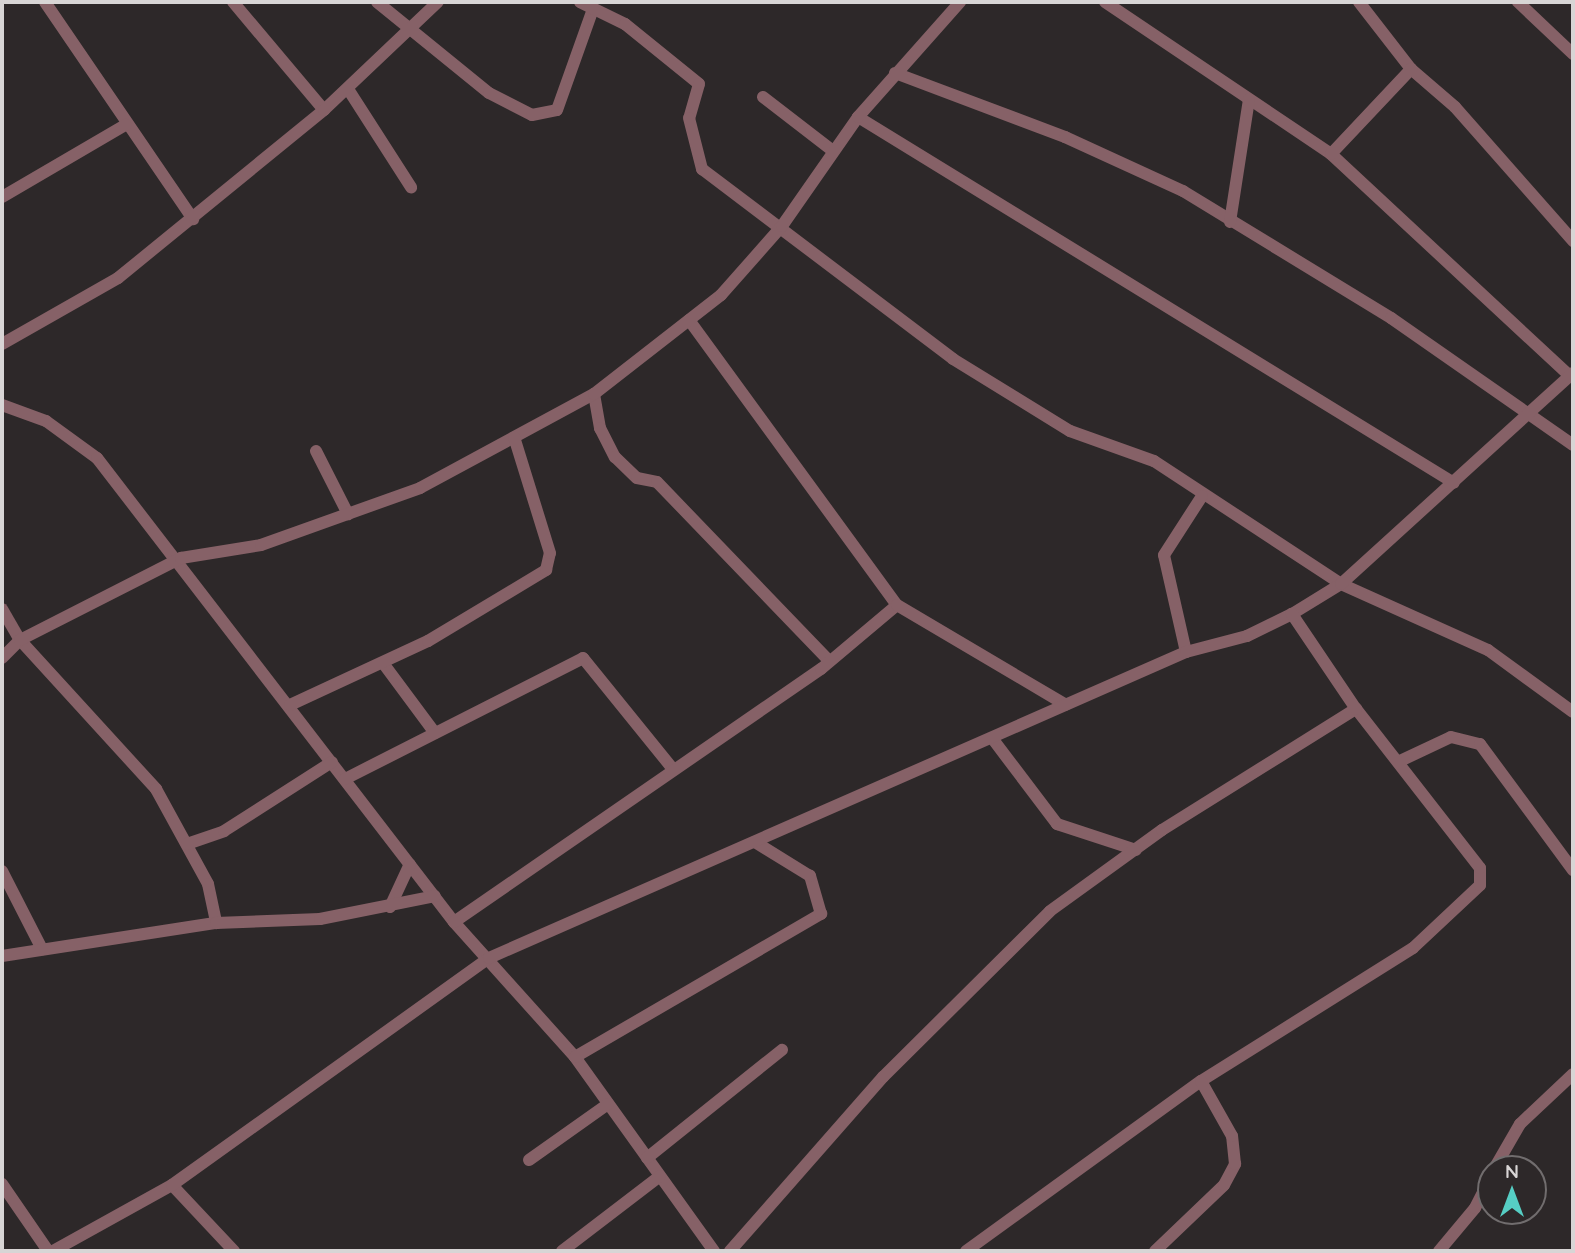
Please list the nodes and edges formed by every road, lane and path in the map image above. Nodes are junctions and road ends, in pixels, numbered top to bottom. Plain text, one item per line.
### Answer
1 (45, 2) edge
2 (233, 2) edge
3 (377, 2) edge
4 (438, 2) edge
5 (580, 2) edge
6 (960, 2) edge
7 (1105, 2) edge
8 (1359, 2) edge
9 (1518, 2) edge
10 (593, 9) junction
11 (409, 30) junction
12 (1573, 54) edge
13 (1411, 69) junction
14 (895, 73) junction
15 (348, 89) junction
16 (763, 97) dead end
17 (1249, 99) junction
18 (324, 110) junction
19 (858, 117) junction
20 (125, 125) junction
21 (833, 151) junction
22 (1331, 154) junction
23 (411, 187) dead end
24 (2, 197) edge
25 (193, 219) junction
26 (1230, 222) junction
27 (782, 226) junction
28 (1573, 241) edge
29 (689, 320) junction
30 (2, 344) edge
31 (1572, 375) edge
32 (594, 394) junction
33 (2, 405) edge
34 (1527, 414) junction
35 (22, 416) junction
36 (2, 418) edge
37 (514, 437) junction
38 (1573, 445) edge
39 (316, 451) dead end
40 (1454, 483) junction
41 (1202, 496) junction
42 (348, 514) junction
43 (181, 558) junction
44 (1341, 583) junction
45 (897, 605) junction
46 (2, 609) edge
47 (1292, 614) junction
48 (20, 640) junction
49 (1186, 652) junction
50 (2, 658) edge
51 (829, 661) junction
52 (383, 663) junction
53 (290, 705) junction
54 (1066, 705) junction
55 (1356, 709) junction
56 (1573, 712) edge
57 (435, 733) junction
58 (992, 738) junction
59 (1400, 761) junction
60 (332, 762) junction
61 (673, 769) junction
62 (345, 779) junction
63 (755, 842) junction
64 (187, 844) junction
65 (1136, 850) junction
66 (410, 864) junction
67 (1573, 870) edge
68 (2, 871) edge
69 (435, 897) junction
70 (390, 907) junction
71 (454, 922) junction
72 (216, 923) junction
73 (42, 949) junction
74 (2, 956) edge
75 (489, 958) junction
76 (782, 1050) dead end
77 (575, 1057) junction
78 (1573, 1074) edge
79 (1201, 1081) junction
80 (608, 1104) junction
81 (1502, 1155) edge
82 (647, 1158) junction
83 (529, 1160) dead end
84 (660, 1176) junction
85 (2, 1184) edge
86 (172, 1185) junction
87 (1477, 1204) edge
88 (51, 1251) edge
89 (234, 1251) edge
90 (562, 1251) edge
91 (714, 1251) edge
92 (730, 1251) edge
93 (966, 1251) edge
94 (1154, 1251) edge
95 (1439, 1251) edge

1 - 20 street
2 - 18 street
3 - 11 street
4 - 11 street
5 - 10 street
6 - 14 street
7 - 17 street
8 - 13 street
9 - 12 street
10 - 11 street
10 - 27 street
11 - 15 street
13 - 22 street
13 - 28 street
14 - 19 street
14 - 26 street
15 - 18 street
15 - 23 street
16 - 21 street
17 - 22 street
17 - 26 street
18 - 25 street
19 - 21 street
19 - 40 street
20 - 24 street
20 - 25 street
21 - 27 street
22 - 31 street
25 - 30 street
26 - 34 street
27 - 29 street
27 - 41 street
29 - 32 street
29 - 45 street
31 - 34 street
32 - 37 street
32 - 51 street
33 - 35 street
34 - 38 street
34 - 40 street
35 - 36 street
35 - 43 street
37 - 42 street
37 - 52 street
39 - 42 street
40 - 44 street
41 - 44 street
41 - 49 street
42 - 43 street
43 - 48 street
43 - 53 street
44 - 47 street
44 - 56 street
45 - 51 street
45 - 54 street
46 - 48 street
47 - 49 street
47 - 55 street
48 - 50 street
48 - 64 street
49 - 54 street
51 - 61 street
52 - 53 street
52 - 57 street
53 - 60 street
54 - 58 street
55 - 59 street
55 - 65 street
57 - 61 street
57 - 62 street
58 - 63 street
58 - 65 street
59 - 67 street
59 - 79 street
60 - 62 street
60 - 64 street
61 - 71 street
62 - 66 street
63 - 75 street
63 - 77 street
64 - 72 street
65 - 92 street
66 - 69 street
66 - 70 street
68 - 73 street
69 - 70 street
69 - 71 street
70 - 72 street
71 - 75 street
72 - 73 street
73 - 74 street
75 - 77 street
75 - 86 street
76 - 82 street
77 - 80 street
78 - 81 street
79 - 93 street
79 - 94 street
80 - 82 street
80 - 83 street
82 - 84 street
84 - 90 street
84 - 91 street
85 - 88 street
86 - 88 street
86 - 89 street
87 - 95 street

